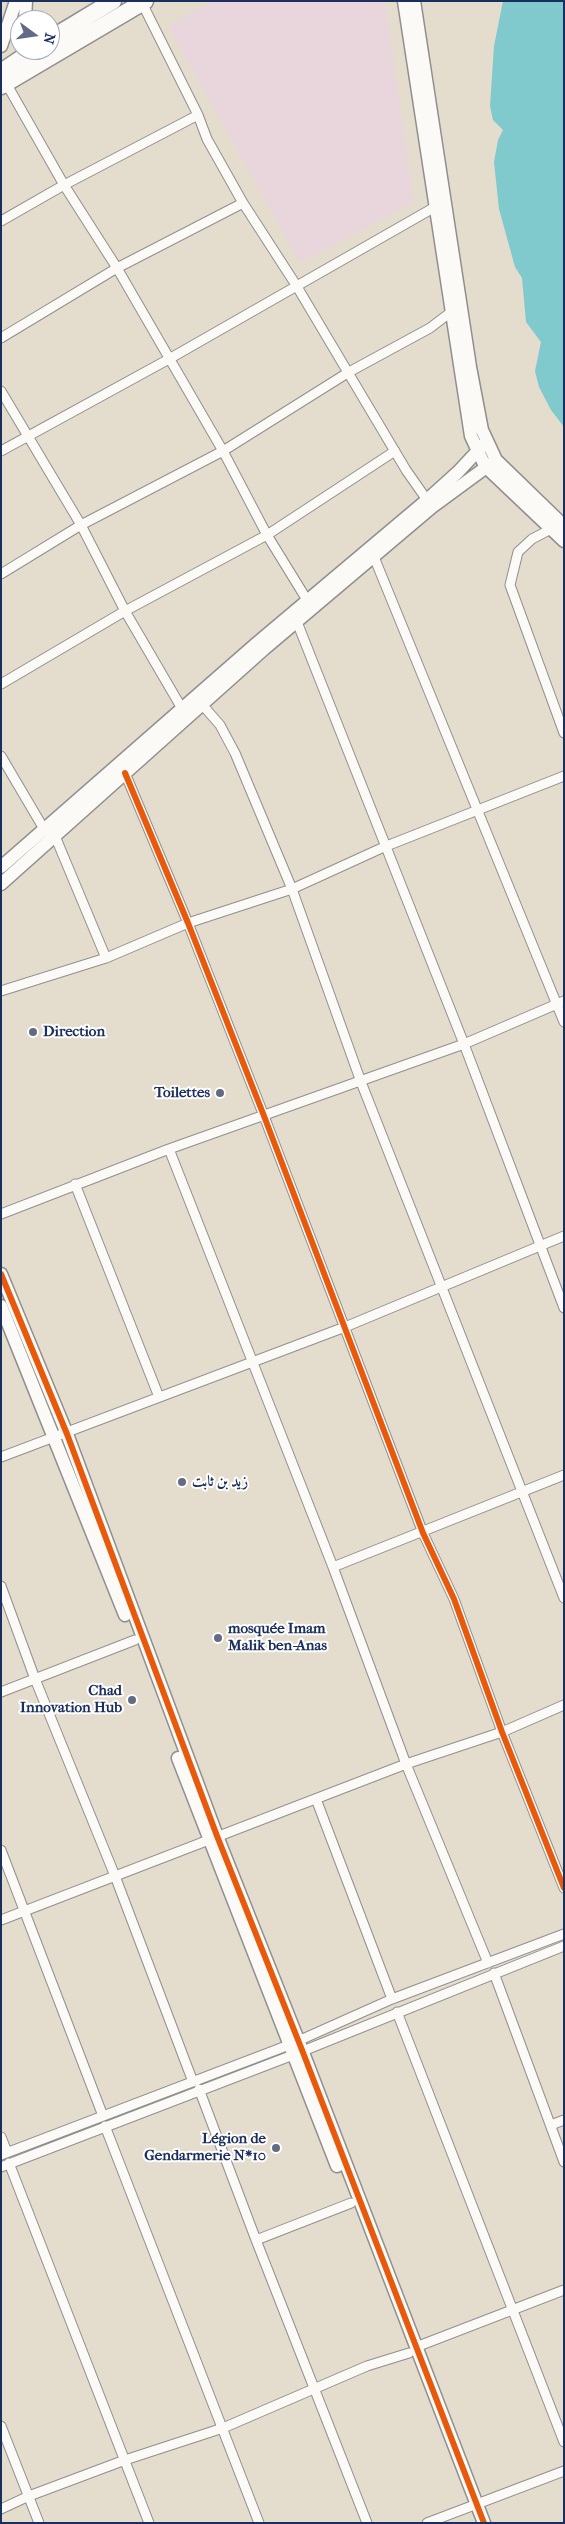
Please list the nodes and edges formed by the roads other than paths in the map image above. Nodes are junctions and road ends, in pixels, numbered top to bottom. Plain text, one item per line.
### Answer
1 (16, 1) edge
2 (113, 1) edge
3 (404, 1) edge
4 (414, 1) edge
5 (144, 2) edge
6 (60, 33) edge
7 (1, 46) edge
8 (24, 60) edge
9 (3, 80) edge
10 (198, 115) junction
11 (64, 185) junction
12 (243, 203) junction
13 (435, 207) junction
14 (1, 221) edge
15 (444, 232) junction
16 (117, 268) junction
17 (296, 285) junction
18 (451, 312) junction
19 (1, 338) edge
20 (169, 359) junction
21 (348, 372) junction
22 (1, 391) edge
23 (29, 435) junction
24 (486, 442) junction
25 (1, 451) edge
26 (222, 451) junction
27 (395, 452) junction
28 (477, 452) junction
29 (490, 463) junction
30 (427, 500) junction
31 (81, 526) junction
32 (557, 528) edge
33 (267, 535) junction
34 (564, 542) edge
35 (374, 558) junction
36 (1, 574) edge
37 (308, 600) junction
38 (125, 611) junction
39 (297, 622) junction
40 (1, 684) edge
41 (199, 701) junction
42 (184, 713) junction
43 (564, 733) edge
44 (1, 756) edge
45 (125, 773) junction
46 (564, 776) edge
47 (478, 811) junction
48 (49, 833) junction
49 (384, 846) junction
50 (1, 868) edge
51 (1, 884) edge
52 (292, 889) junction
53 (188, 923) junction
54 (106, 958) junction
55 (1, 991) edge
56 (560, 1002) edge
57 (564, 1022) edge
58 (464, 1044) junction
59 (361, 1082) junction
60 (264, 1116) junction
61 (169, 1148) junction
62 (76, 1184) junction
63 (1, 1214) edge
64 (564, 1236) edge
65 (539, 1246) junction
66 (1, 1274) edge
67 (442, 1286) junction
68 (1, 1306) edge
69 (564, 1308) edge
70 (345, 1327) junction
71 (254, 1360) junction
72 (159, 1397) junction
73 (67, 1434) junction
74 (54, 1438) junction
75 (1, 1457) edge
76 (564, 1475) edge
77 (521, 1490) junction
78 (423, 1533) junction
79 (333, 1567) junction
80 (1, 1586) edge
81 (564, 1598) edge
82 (135, 1640) junction
83 (36, 1679) junction
84 (1, 1692) edge
85 (564, 1705) edge
86 (502, 1732) junction
87 (406, 1764) junction
88 (316, 1799) junction
89 (213, 1838) junction
90 (1, 1850) edge
91 (115, 1876) junction
92 (564, 1888) edge
93 (25, 1911) junction
94 (1, 1920) edge
95 (564, 1934) edge
96 (564, 1946) edge
97 (488, 1963) junction
98 (494, 1973) junction
99 (392, 1999) junction
100 (397, 2012) junction
101 (295, 2047) junction
102 (196, 2086) junction
103 (103, 2116) junction
104 (564, 2120) edge
105 (551, 2125) junction
106 (105, 2126) junction
107 (1, 2137) edge
108 (4, 2154) edge
109 (564, 2162) edge
110 (5, 2165) edge
111 (352, 2203) junction
112 (256, 2240) junction
113 (564, 2290) edge
114 (511, 2309) junction
115 (412, 2350) junction
116 (316, 2388) junction
117 (1, 2426) edge
118 (222, 2428) junction
119 (564, 2442) edge
120 (125, 2460) junction
121 (564, 2471) edge
122 (29, 2496) junction
123 (473, 2506) junction
124 (1, 2509) edge
125 (39, 2523) edge
126 (149, 2523) edge
127 (259, 2523) edge
128 (367, 2523) edge
129 (427, 2523) edge
130 (476, 2523) edge
131 (484, 2523) edge

1 - 7 street
2 - 6 highway
3 - 13 street
4 - 15 street
5 - 9 highway
5 - 10 street
8 - 9 highway
9 - 11 street
10 - 11 street
10 - 12 street
11 - 14 street
11 - 16 street
12 - 16 street
12 - 17 street
13 - 15 street
13 - 17 street
15 - 18 street
15 - 24 street
16 - 19 street
16 - 20 street
17 - 20 street
17 - 21 street
18 - 21 street
18 - 28 street
20 - 23 street
20 - 26 street
21 - 26 street
21 - 27 street
22 - 23 street
23 - 25 street
23 - 31 street
24 - 28 street
24 - 29 street
26 - 31 street
26 - 33 street
27 - 30 street
27 - 33 street
28 - 29 street
28 - 30 street
29 - 32 street
29 - 35 street
30 - 37 street
31 - 36 street
31 - 38 street
32 - 34 street
32 - 43 street
33 - 37 street
33 - 38 street
35 - 39 street
35 - 47 street
37 - 41 street
38 - 40 street
38 - 42 street
39 - 41 street
39 - 49 street
41 - 42 street
41 - 52 street
42 - 45 street
42 - 48 street
44 - 48 street
45 - 48 street
45 - 53 street
46 - 47 street
47 - 49 street
47 - 56 street
48 - 50 street
48 - 51 street
48 - 54 street
49 - 52 street
49 - 58 street
52 - 53 street
52 - 59 street
53 - 54 street
53 - 60 street
54 - 55 street
56 - 57 street
56 - 58 street
58 - 59 street
58 - 65 street
59 - 60 street
59 - 67 street
60 - 61 street
60 - 70 street
61 - 62 street
61 - 71 street
62 - 63 street
62 - 72 street
64 - 65 street
65 - 67 street
65 - 69 street
66 - 73 street
67 - 70 street
67 - 77 street
68 - 74 street
70 - 71 street
70 - 78 street
71 - 72 street
71 - 79 street
72 - 73 street
73 - 74 street
73 - 89 street
74 - 75 street
74 - 82 street
76 - 77 street
77 - 78 street
77 - 81 street
78 - 79 street
78 - 86 street
79 - 87 street
80 - 83 street
82 - 83 street
82 - 89 street
83 - 84 street
83 - 91 street
85 - 86 street
86 - 87 street
86 - 92 street
87 - 88 street
87 - 97 street
88 - 89 street
88 - 99 street
89 - 91 street
89 - 101 street
90 - 93 street
91 - 93 street
91 - 102 street
93 - 94 street
93 - 103 street
95 - 97 street
96 - 98 street
97 - 99 street
98 - 100 street
98 - 105 street
99 - 101 street
100 - 101 street
100 - 114 street
101 - 102 street
101 - 111 street
101 - 115 street
102 - 103 street
102 - 106 street
102 - 112 street
103 - 108 street
104 - 105 street
105 - 109 street
106 - 110 street
106 - 118 street
107 - 108 street
110 - 120 street
111 - 112 street
111 - 115 street
112 - 116 street
113 - 114 street
114 - 115 street
114 - 119 street
115 - 116 street
115 - 123 street
116 - 118 street
116 - 128 street
117 - 122 street
118 - 120 street
118 - 127 street
120 - 122 street
120 - 126 street
121 - 123 street
122 - 124 street
122 - 125 street
123 - 129 street
123 - 130 street
123 - 131 street

